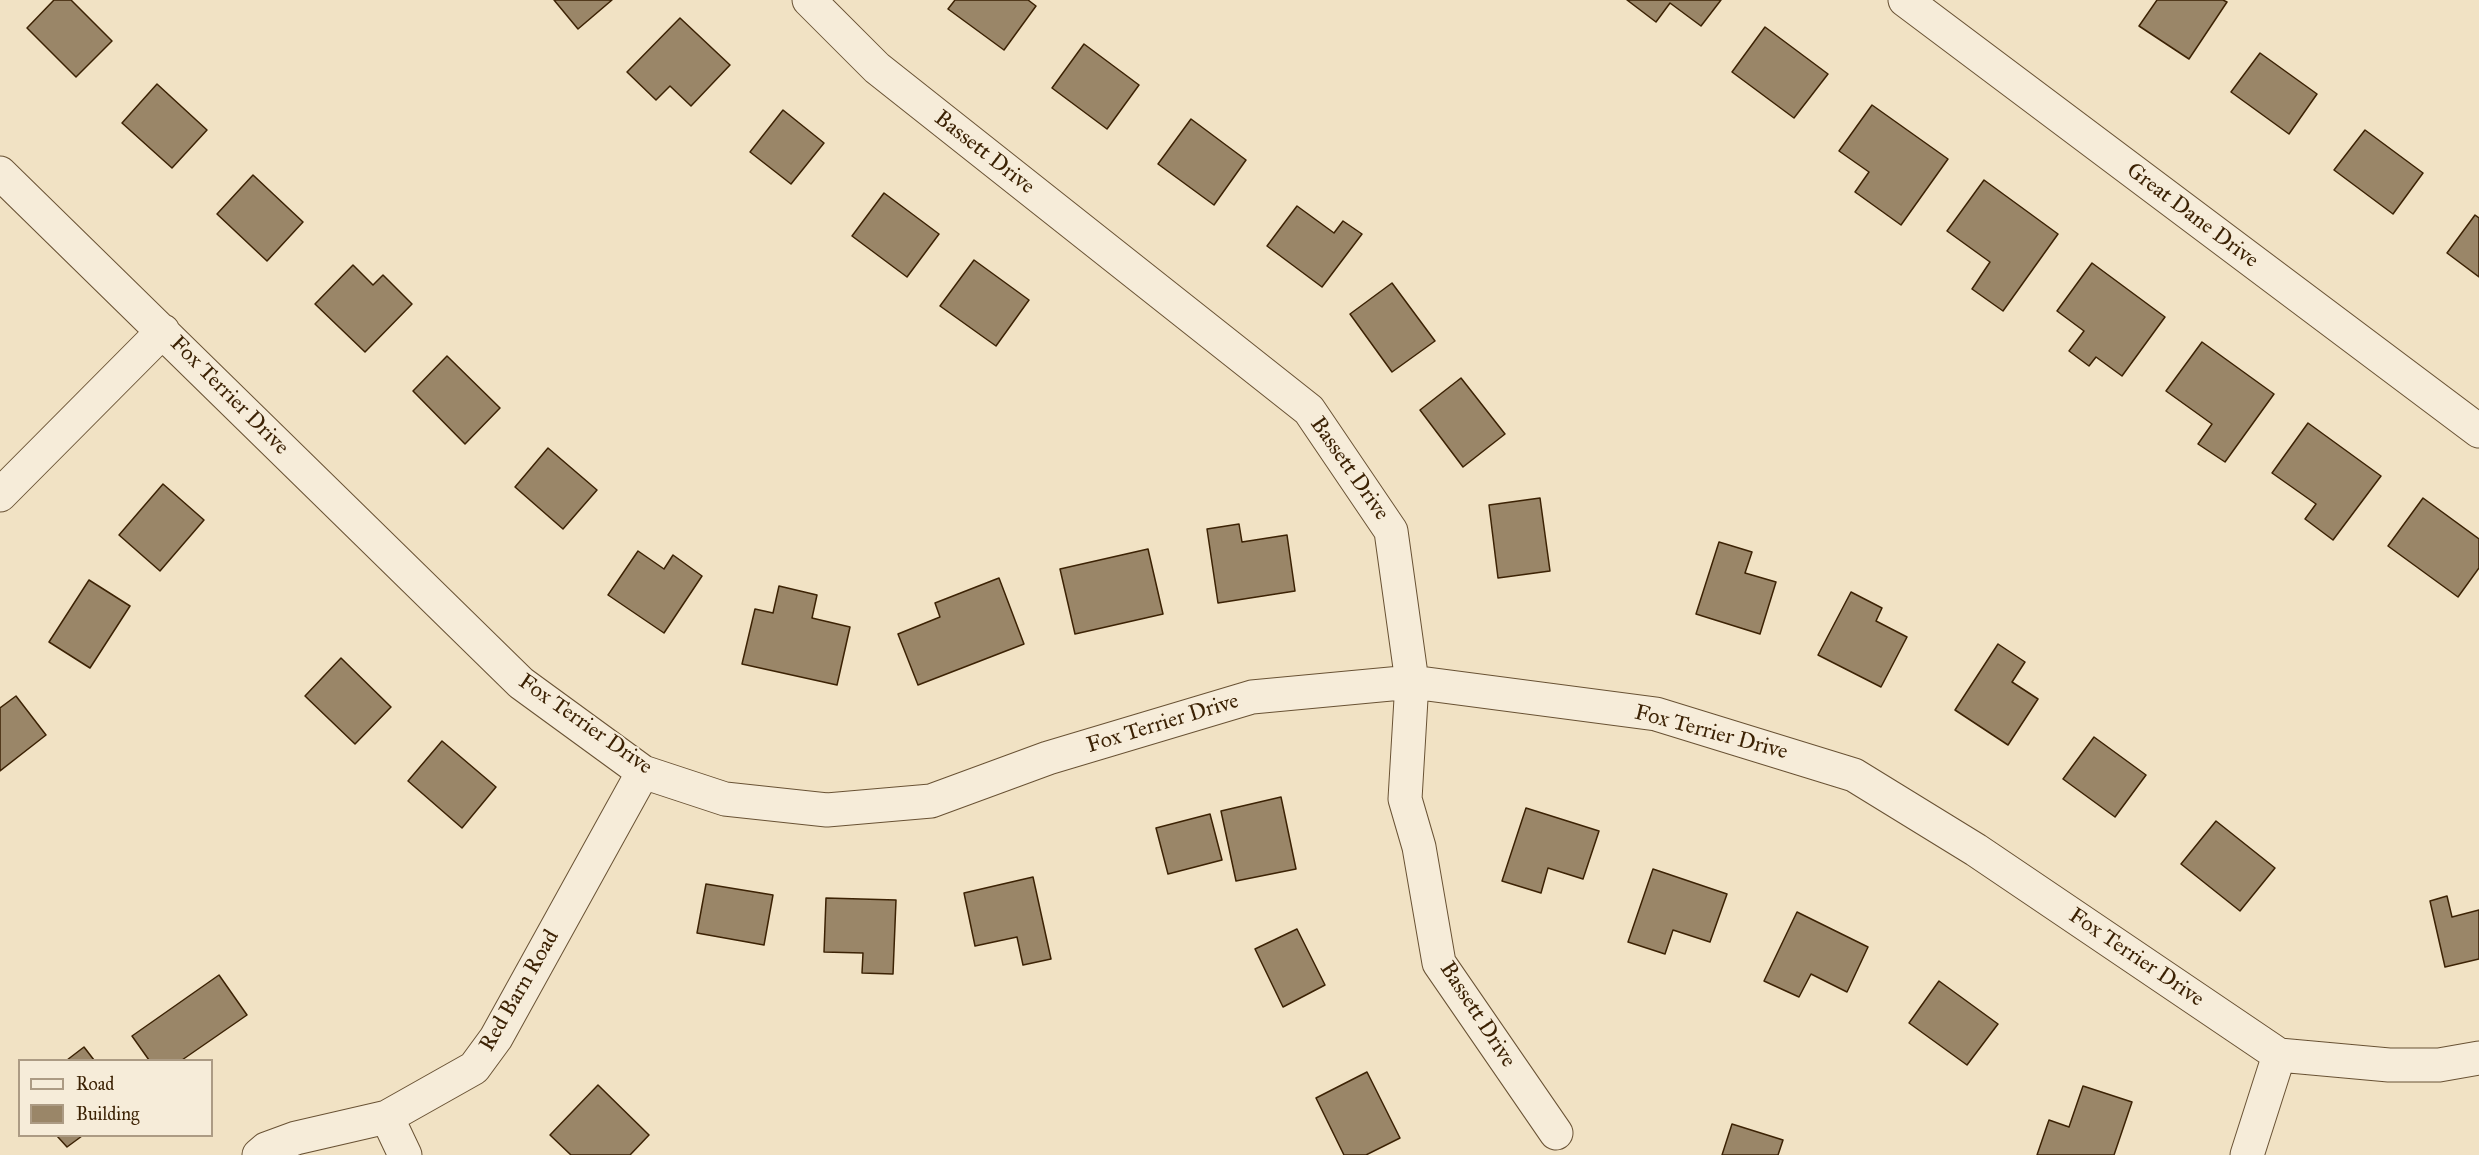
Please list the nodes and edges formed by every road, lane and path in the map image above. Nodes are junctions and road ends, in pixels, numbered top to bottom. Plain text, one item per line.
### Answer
1 (809, 0) edge
2 (1905, 0) edge
3 (0, 173) edge
4 (164, 331) junction
5 (2479, 431) edge
6 (0, 495) edge
7 (1412, 682) junction
8 (643, 772) junction
9 (2279, 1055) junction
10 (2479, 1058) edge
11 (387, 1117) junction
12 (1557, 1133) dead end
13 (259, 1155) edge
14 (405, 1155) edge
15 (2247, 1155) edge

1 - 7 street, Bassett Drive
2 - 5 street, Great Dane Drive
3 - 4 street, Fox Terrier Drive
4 - 6 street
4 - 8 street, Fox Terrier Drive
7 - 8 street, Fox Terrier Drive
7 - 9 street, Fox Terrier Drive
7 - 12 street, Bassett Drive
8 - 11 street, Red Barn Road
9 - 10 street, Fox Terrier Drive
9 - 15 street
11 - 13 street, Red Barn Road
11 - 14 street

